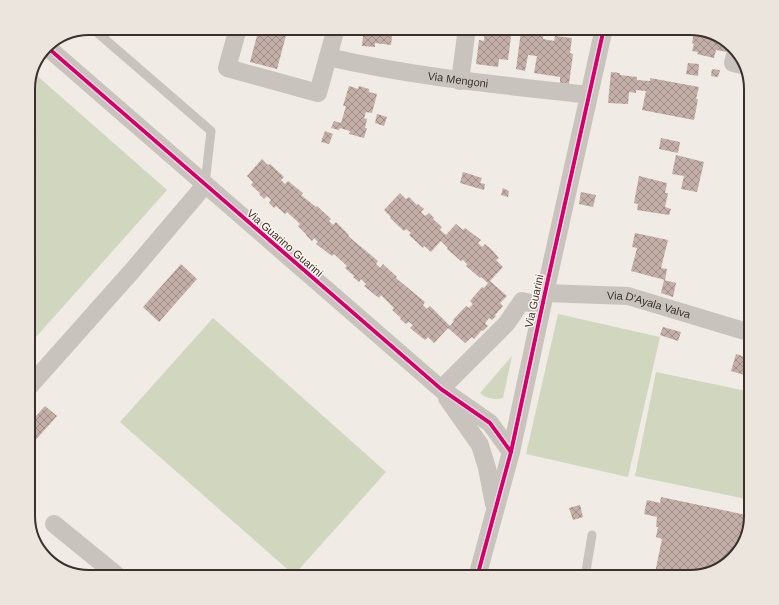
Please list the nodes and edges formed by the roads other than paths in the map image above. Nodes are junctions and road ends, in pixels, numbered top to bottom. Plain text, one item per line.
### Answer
1 (100, 35) edge
2 (236, 35) edge
3 (334, 35) edge
4 (466, 35) edge
5 (602, 35) edge
6 (51, 50) edge
7 (328, 57) junction
8 (460, 81) junction
9 (589, 95) junction
10 (205, 185) junction
11 (543, 299) junction
12 (744, 331) edge
13 (35, 380) edge
14 (441, 389) junction
15 (518, 416) junction
16 (490, 423) junction
17 (480, 445) junction
18 (511, 452) junction
19 (495, 509) junction
20 (54, 524) dead end
21 (592, 535) dead end
22 (110, 570) edge
23 (479, 570) edge
24 (586, 570) edge

1 - 10 lane
2 - 7 street
3 - 7 street
4 - 8 street
5 - 9 street, Via Guarini
6 - 10 street, Via Guarino Guarini
7 - 8 street, Via Mengoni
8 - 9 street, Via Mengoni
9 - 11 street, Via Guarini
10 - 13 street
10 - 14 street, Via Guarino Guarini
11 - 12 street, Via D'Ayala Valva
11 - 14 street, Via D'Ayala Valva
11 - 15 street, Via Guarini
14 - 16 street, Via Guarino Guarini
14 - 17 street, Via Guarino Guarini
15 - 16 street
15 - 18 street, Via Guarini
16 - 18 street, Via Guarino Guarini
17 - 18 street
17 - 19 street, Via Guarino Guarini
18 - 19 street, Via Guarini
19 - 23 street, Via Guarini
20 - 22 street
21 - 24 lane

